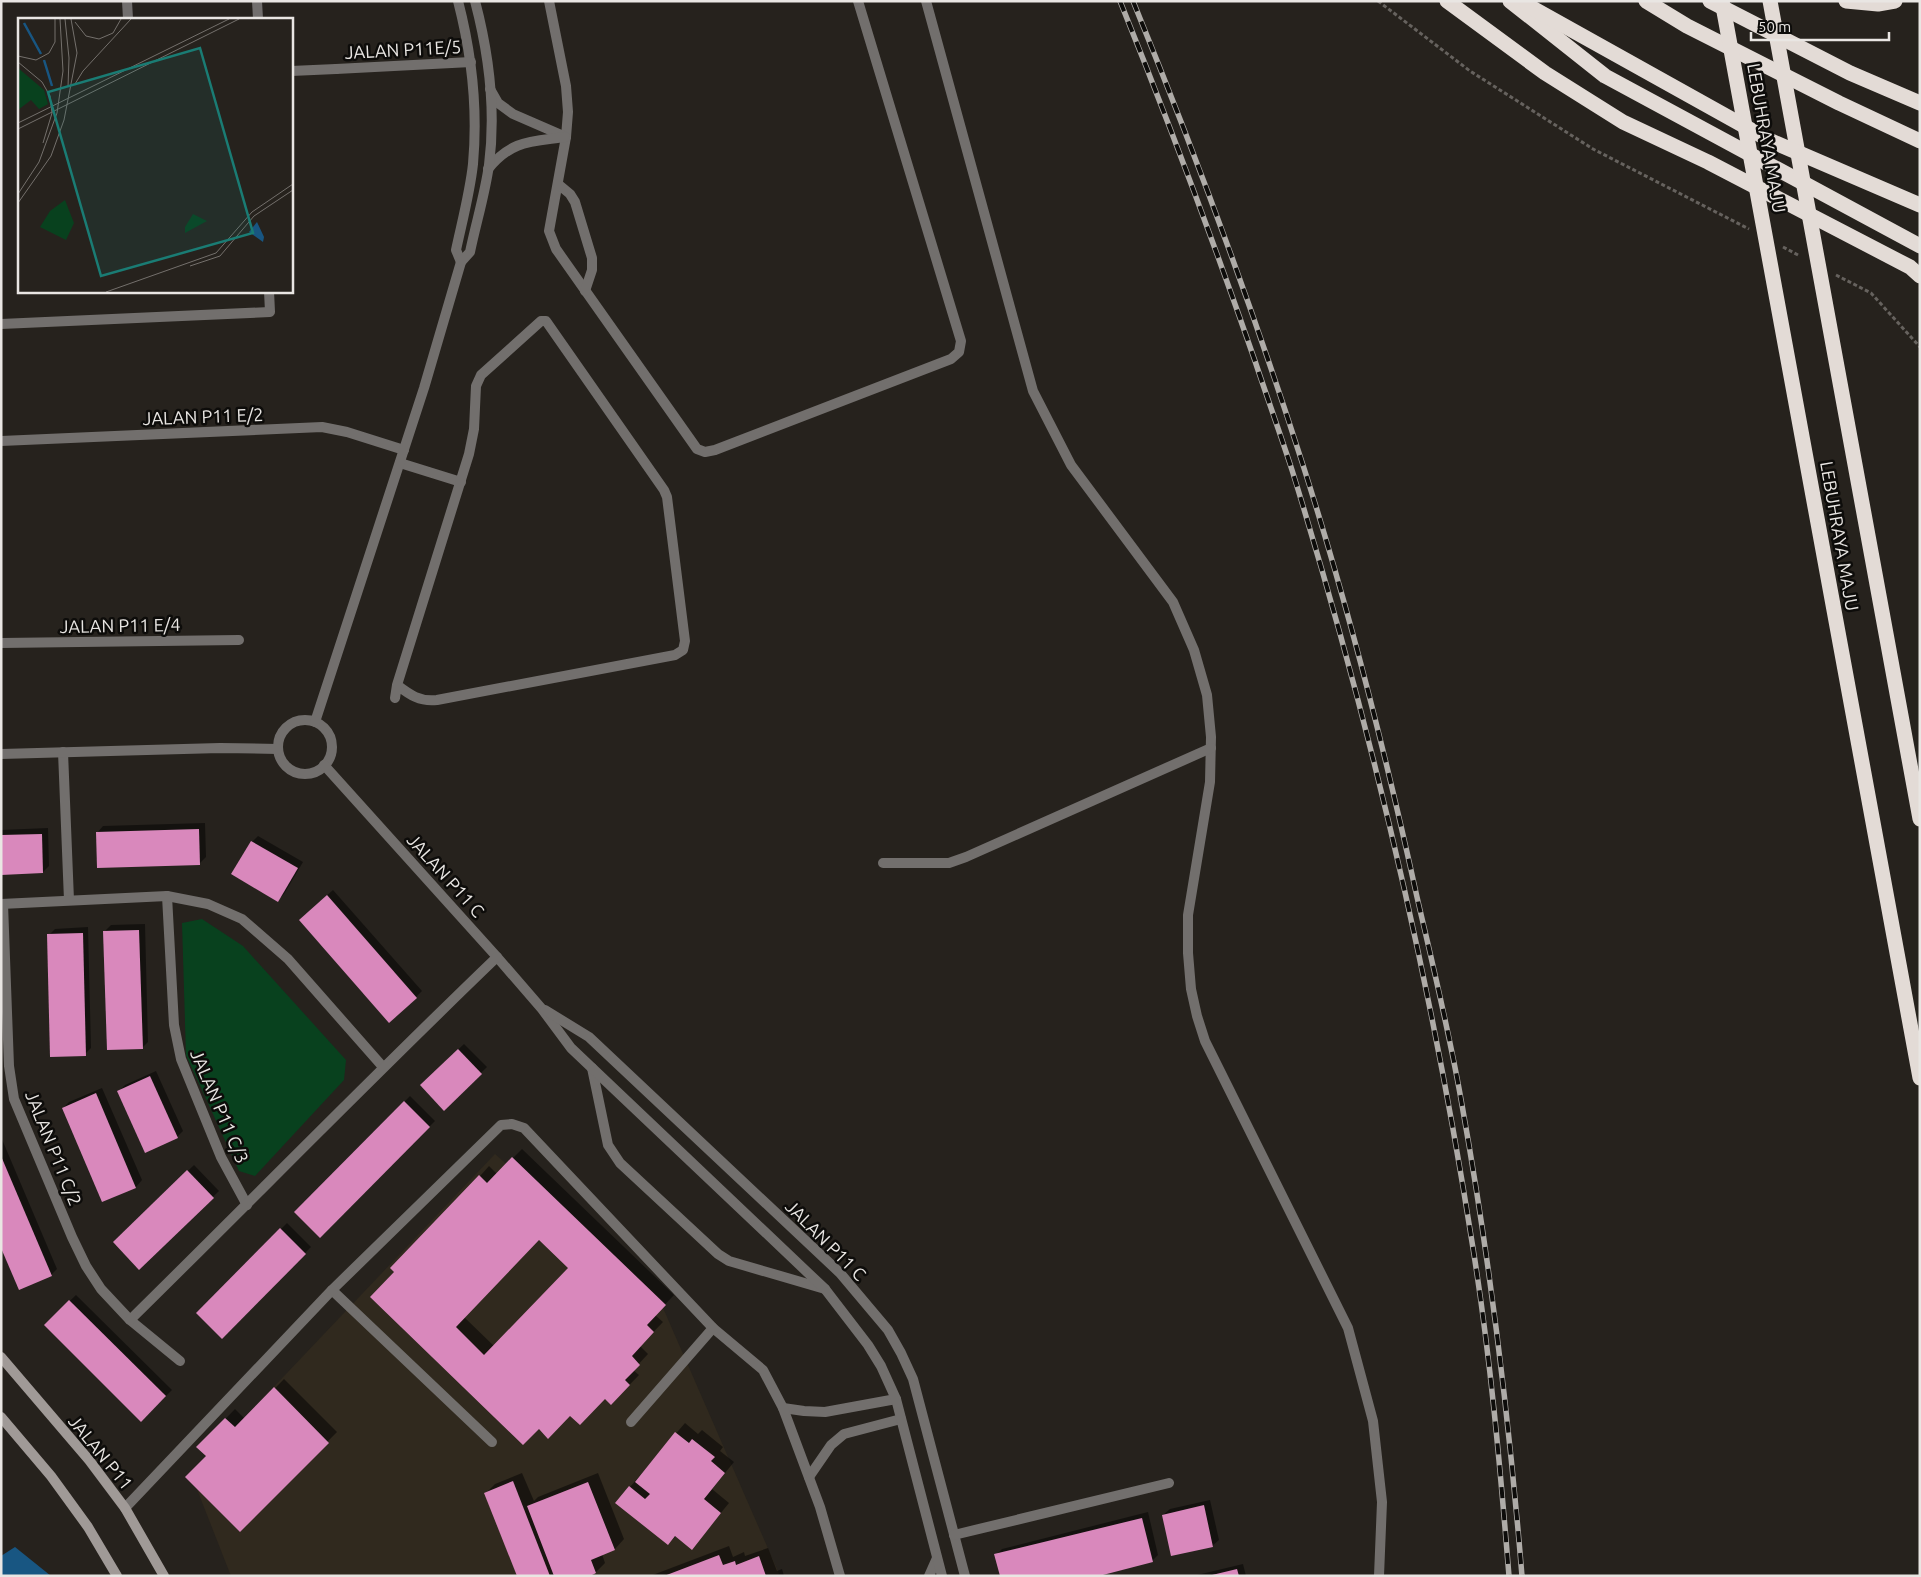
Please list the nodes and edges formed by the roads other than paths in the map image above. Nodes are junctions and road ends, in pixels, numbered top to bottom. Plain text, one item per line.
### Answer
1 (128, 1) edge
2 (257, 1) edge
3 (458, 1) edge
4 (475, 1) edge
5 (549, 1) edge
6 (858, 1) edge
7 (926, 1) edge
8 (1447, 1) edge
9 (1510, 1) edge
10 (1520, 1) edge
11 (1646, 1) edge
12 (1710, 1) edge
13 (1722, 1) edge
14 (1770, 1) edge
15 (1846, 1) edge
16 (1895, 1) edge
17 (128, 18) edge
18 (258, 18) edge
19 (472, 62) junction
20 (292, 71) edge
21 (490, 89) junction
22 (1920, 103) edge
23 (566, 137) junction
24 (1920, 141) edge
25 (488, 169) junction
26 (558, 184) junction
27 (1920, 205) edge
28 (1920, 246) edge
29 (461, 262) junction
30 (1920, 276) edge
31 (269, 292) edge
32 (585, 292) junction
33 (1, 324) edge
34 (1, 441) edge
35 (404, 450) junction
36 (400, 463) junction
37 (461, 482) junction
38 (239, 640) dead end
39 (1, 642) edge
40 (398, 685) junction
41 (394, 698) dead end
42 (314, 722) junction
43 (1211, 748) junction
44 (278, 749) junction
45 (63, 752) junction
46 (1, 754) edge
47 (324, 765) junction
48 (1920, 819) edge
49 (883, 863) dead end
50 (167, 896) junction
51 (69, 900) junction
52 (2, 904) edge
53 (497, 956) junction
54 (542, 1009) junction
55 (383, 1067) junction
56 (592, 1068) junction
57 (1920, 1078) edge
58 (247, 1205) junction
59 (825, 1289) junction
60 (332, 1290) junction
61 (130, 1320) junction
62 (713, 1328) junction
63 (1, 1357) edge
64 (180, 1361) dead end
65 (896, 1399) junction
66 (783, 1408) junction
67 (1, 1417) edge
68 (901, 1419) junction
69 (631, 1422) dead end
70 (492, 1442) dead end
71 (809, 1477) junction
72 (1169, 1483) dead end
73 (125, 1508) junction
74 (954, 1535) junction
75 (937, 1558) junction
76 (117, 1576) edge
77 (164, 1576) edge
78 (840, 1576) edge
79 (929, 1576) edge
80 (942, 1576) edge
81 (965, 1576) edge
82 (1379, 1576) edge

1 - 17 street
2 - 18 street
3 - 19 street
4 - 21 street
5 - 23 street
6 - 32 street
7 - 43 street
8 - 30 highway
9 - 28 highway
10 - 27 highway
11 - 24 highway
12 - 22 highway
13 - 57 highway, LEBUHRAYA MAJU
14 - 48 highway, LEBUHRAYA MAJU
15 - 16 highway
19 - 20 street, JALAN P11E/5
19 - 29 street
21 - 23 street
21 - 25 street
23 - 25 street
23 - 26 street
25 - 29 street
26 - 32 street
26 - 32 street
29 - 35 street
31 - 33 street
34 - 35 street, JALAN P11 E/2
35 - 36 street
36 - 37 street
36 - 42 street
37 - 40 street
37 - 40 street
38 - 39 street, JALAN P11 E/4
40 - 41 street
42 - 44 street
42 - 47 street
43 - 49 street
43 - 82 street
44 - 45 street
44 - 47 street
45 - 46 street
45 - 51 street
47 - 53 street, JALAN P11 C
50 - 51 street
50 - 55 street
50 - 58 street, JALAN P11 C/3
51 - 52 street
52 - 61 street, JALAN P11 C/2
53 - 54 street, JALAN P11 C
53 - 55 street
54 - 56 street, JALAN P11 C
54 - 74 street, JALAN P11 C
55 - 58 street
56 - 59 street, JALAN P11 C
56 - 59 street
58 - 61 street
59 - 65 street, JALAN P11 C
60 - 62 street
60 - 70 street
60 - 73 street
61 - 64 street, JALAN P11 C/2
62 - 66 street
62 - 69 street
63 - 73 main road, JALAN P11
65 - 66 street
65 - 68 street, JALAN P11 C
66 - 71 street
67 - 76 main road
68 - 71 street
68 - 75 street, JALAN P11 C
71 - 78 street
72 - 74 street
73 - 77 main road, JALAN P11
74 - 81 street, JALAN P11 C
75 - 79 street
75 - 80 street, JALAN P11 C

